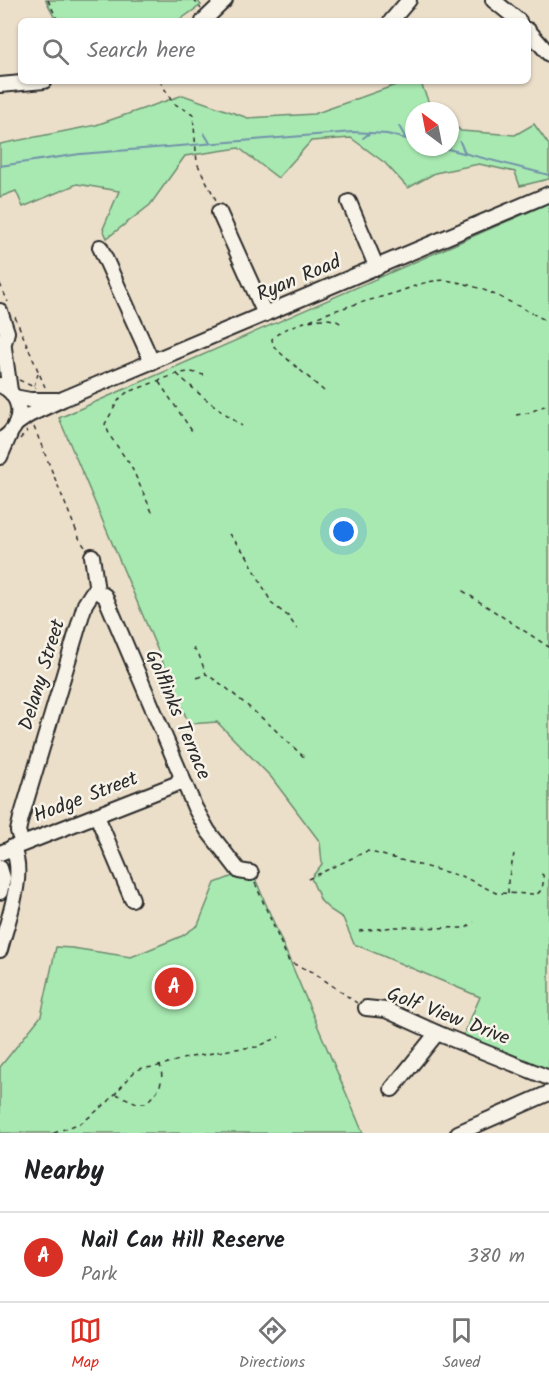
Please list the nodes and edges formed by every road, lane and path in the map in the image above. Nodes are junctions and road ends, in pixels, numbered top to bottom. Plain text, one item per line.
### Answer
1 (48, 0) edge
2 (225, 0) edge
3 (409, 0) edge
4 (493, 0) edge
5 (57, 18) edge
6 (206, 18) edge
7 (394, 18) edge
8 (515, 18) edge
9 (531, 35) edge
10 (549, 54) edge
11 (18, 83) edge
12 (162, 84) edge
13 (0, 85) edge
14 (549, 194) edge
15 (350, 202) dead end
16 (219, 212) joint
17 (100, 247) dead end
18 (377, 268) junction
19 (0, 284) edge
20 (7, 309) edge
21 (266, 314) junction
22 (310, 320) junction
23 (549, 322) edge
24 (341, 324) dead end
25 (2, 353) edge
26 (152, 362) junction
27 (39, 373) junction
28 (177, 374) junction
29 (204, 375) dead end
30 (159, 381) junction
31 (10, 387) edge
32 (34, 387) junction
33 (40, 391) dead end
34 (324, 391) dead end
35 (48, 394) dead end
36 (63, 399) junction
37 (549, 404) edge
38 (516, 415) dead end
39 (242, 426) dead end
40 (194, 434) dead end
41 (11, 435) edge
42 (0, 457) edge
43 (152, 512) dead end
44 (229, 534) dead end
45 (92, 556) joint
46 (97, 591) junction
47 (463, 591) dead end
48 (297, 629) dead end
49 (549, 647) edge
50 (194, 648) dead end
51 (206, 674) junction
52 (196, 678) dead end
53 (306, 759) dead end
54 (182, 776) junction
55 (97, 816) junction
56 (11, 848) edge
57 (514, 854) dead end
58 (0, 868) edge
59 (539, 872) dead end
60 (251, 873) joint
61 (308, 879) dead end
62 (0, 892) edge
63 (507, 894) junction
64 (132, 899) dead end
65 (474, 922) dead end
66 (358, 931) dead end
67 (0, 950) edge
68 (366, 1008) joint
69 (438, 1034) junction
70 (279, 1037) dead end
71 (160, 1065) junction
72 (549, 1078) edge
73 (392, 1089) dead end
74 (549, 1093) edge
75 (115, 1094) junction
76 (54, 1133) edge
77 (458, 1133) edge

1 - 5 path
2 - 6 street
3 - 7 street
4 - 8 street
9 - 10 street
11 - 13 street
12 - 16 path
14 - 18 street, Ryan Road
15 - 18 street
16 - 21 street
17 - 26 street
18 - 21 street, Ryan Road
19 - 20 path
20 - 25 street
20 - 27 path
21 - 26 street, Ryan Road
22 - 23 path
22 - 24 path
22 - 34 path
25 - 31 street
26 - 36 street, Ryan Road
27 - 32 path
27 - 35 path
28 - 29 path
28 - 30 path
28 - 39 path
30 - 40 path
30 - 43 path
31 - 32 path
31 - 36 street, Ryan Road
31 - 41 street
32 - 33 path
36 - 41 street, Ryan Road
37 - 38 path
41 - 42 street
41 - 45 path
44 - 48 path
45 - 46 street, Golflinks Terrace
46 - 54 street, Golflinks Terrace
46 - 56 street, Delany Street
47 - 49 path
50 - 51 path
51 - 52 path
51 - 53 path
54 - 55 street, Hodge Street
54 - 60 street, Golflinks Terrace
55 - 56 street, Hodge Street
55 - 64 street
56 - 67 street, Delany Street
57 - 63 path
58 - 62 street
59 - 63 path
60 - 68 path
61 - 63 path
65 - 66 path
68 - 69 street, Golf View Drive
69 - 72 street, Golf View Drive
69 - 73 street
70 - 71 path
71 - 75 path
71 - 75 path
74 - 77 street
75 - 76 path

